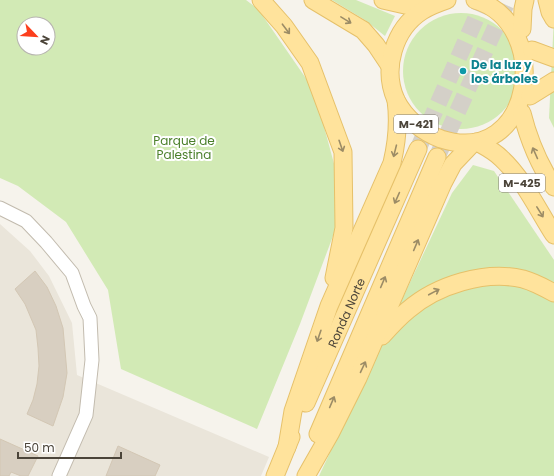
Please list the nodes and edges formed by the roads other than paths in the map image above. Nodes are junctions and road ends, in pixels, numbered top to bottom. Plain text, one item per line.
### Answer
1 (260, 0) edge
2 (313, 0) edge
3 (383, 0) edge
4 (475, 0) edge
5 (525, 0) edge
6 (547, 0) edge
7 (441, 2) edge
8 (554, 19) edge
9 (522, 29) junction
10 (532, 50) junction
11 (554, 58) edge
12 (390, 66) junction
13 (554, 81) edge
14 (530, 96) junction
15 (396, 98) junction
16 (522, 113) junction
17 (475, 142) junction
18 (418, 149) tunnel mouth
19 (437, 157) tunnel mouth
20 (554, 187) edge
21 (0, 208) edge
22 (554, 235) edge
23 (554, 293) edge
24 (329, 306) junction
25 (373, 345) junction
26 (287, 447) junction
27 (59, 476) edge
28 (275, 476) edge
29 (300, 476) edge
30 (306, 476) edge

1 -> 24 main road
2 -> 12 main road, M-421
3 - 7 main road, M-421
4 - 9 main road, M-421
5 - 9 main road
6 - 8 main road
7 - 12 main road, M-421
9 - 10 main road, M-421
10 - 11 main road
10 - 14 main road, M-421
12 - 15 main road, M-421
13 - 14 main road
14 - 16 main road, M-421
15 - 17 main road, M-421
15 -> 24 main road
16 - 17 main road, M-421
20 -> 16 main road, M-425
17 -> 22 main road, M-425
25 -> 17 main road
18 -> 26 main road, Ronda Norte
29 -> 19 main road, Ronda Norte
21 - 27 street
25 -> 23 main road
24 -> 26 main road
30 -> 25 main road
26 - 28 main road, Ronda Norte

